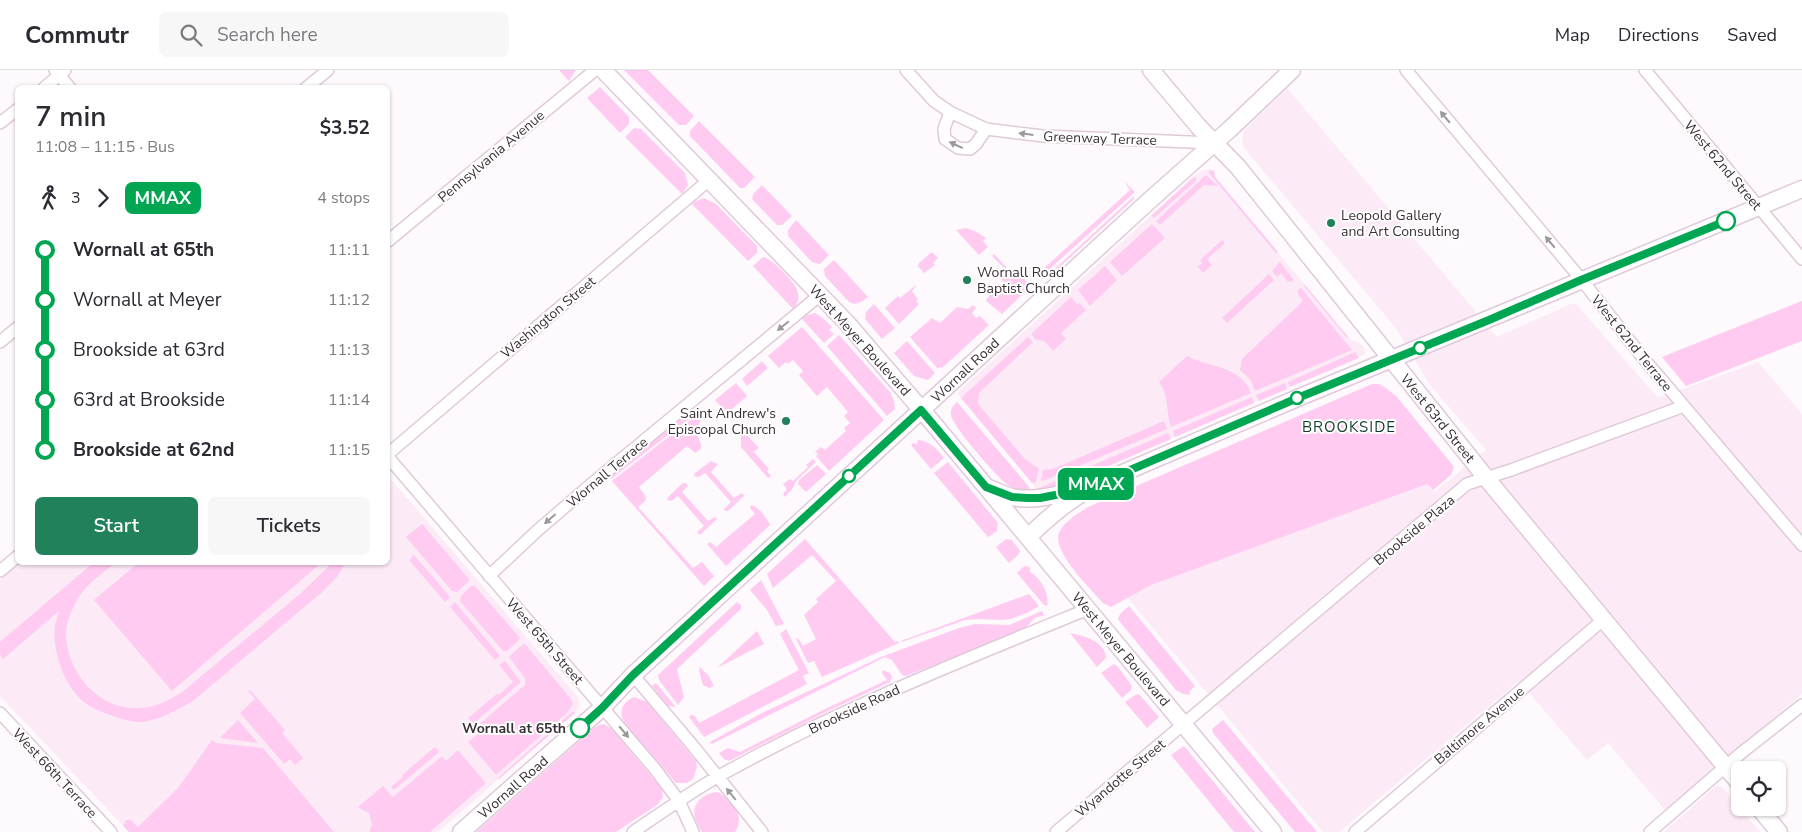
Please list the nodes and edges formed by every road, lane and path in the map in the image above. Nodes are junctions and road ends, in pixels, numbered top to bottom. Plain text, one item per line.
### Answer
1 (328, 70) edge
2 (595, 70) edge
3 (603, 70) edge
4 (906, 70) edge
5 (1151, 70) edge
6 (1292, 70) edge
7 (1406, 70) edge
8 (1645, 70) edge
9 (60, 72) edge
10 (47, 85) edge
11 (68, 85) edge
12 (310, 85) edge
13 (15, 111) edge
14 (950, 112) junction
15 (0, 123) edge
16 (986, 129) junction
17 (1214, 143) junction
18 (709, 180) junction
19 (1802, 189) edge
20 (1759, 207) junction
21 (390, 239) edge
22 (1802, 259) edge
23 (1581, 280) junction
24 (820, 295) junction
25 (15, 330) edge
26 (0, 342) edge
27 (1392, 360) junction
28 (1684, 406) junction
29 (921, 410) junction
30 (390, 453) edge
31 (390, 457) edge
32 (1487, 479) junction
33 (986, 487) junction
34 (1086, 489) junction
35 (1028, 537) junction
36 (1802, 545) edge
37 (15, 558) edge
38 (0, 571) edge
39 (489, 576) junction
40 (1088, 609) junction
41 (1604, 619) junction
42 (633, 675) junction
43 (1802, 706) edge
44 (602, 708) junction
45 (0, 713) edge
46 (1184, 725) junction
47 (1726, 766) junction
48 (1731, 772) edge
49 (717, 777) junction
50 (678, 801) junction
51 (1766, 816) edge
52 (111, 832) edge
53 (461, 832) edge
54 (633, 832) edge
55 (693, 832) edge
56 (761, 832) edge
57 (1056, 832) edge
58 (1273, 832) edge
59 (1355, 832) edge
60 (1650, 832) edge
61 (1779, 832) edge

1 - 12 street
2 - 21 street, Pennsylvania Avenue
3 - 18 main road, West Meyer Boulevard
4 - 14 street, Greenway Terrace
5 - 17 main road, West 63rd Street
6 - 17 main road, Wornall Road
23 -> 7 street, West 62nd Terrace
8 - 20 street, West 62nd Street
9 - 10 street
9 - 11 street
13 - 15 street
14 - 16 street, Greenway Terrace
16 -> 14 street
17 -> 16 street, Greenway Terrace
17 - 27 main road, West 63rd Street
17 - 29 main road, Wornall Road
18 - 24 main road, West Meyer Boulevard
18 - 30 street, Washington Street
19 - 20 main road
20 - 22 street, West 62nd Street
20 - 23 main road
23 - 27 main road
23 - 28 street, West 62nd Terrace
24 - 29 main road, West Meyer Boulevard
24 -> 39 street, Wornall Terrace
25 - 26 street
27 - 32 main road, West 63rd Street
27 - 34 main road
28 - 32 street, Brookside Plaza
28 - 36 street, West 62nd Terrace
29 - 33 main road, West Meyer Boulevard
29 - 42 main road, Wornall Road
31 - 39 street, West 65th Street
32 - 41 main road, West 63rd Street
32 - 46 street, Brookside Plaza
33 - 34 main road
33 - 35 main road, West Meyer Boulevard
34 - 35 main road
35 - 40 main road, West Meyer Boulevard
37 - 38 street
39 - 44 street, West 65th Street
40 - 46 main road, West Meyer Boulevard
40 - 49 street, Brookside Road
41 - 47 main road, West 63rd Street
41 - 59 street, Baltimore Avenue
42 - 44 main road, Wornall Road
42 - 49 street
43 - 47 street
44 -> 50 street, West 65th Street
44 - 53 main road, Wornall Road
45 - 52 street, West 66th Terrace
46 - 57 street, Wyandotte Street
46 - 58 main road, West Meyer Boulevard
47 - 48 main road, West 63rd Street
47 - 60 street
49 - 50 street, Brookside Road
56 -> 49 street
50 - 54 street, Brookside Road
50 - 55 street, West 65th Street
51 - 61 main road

